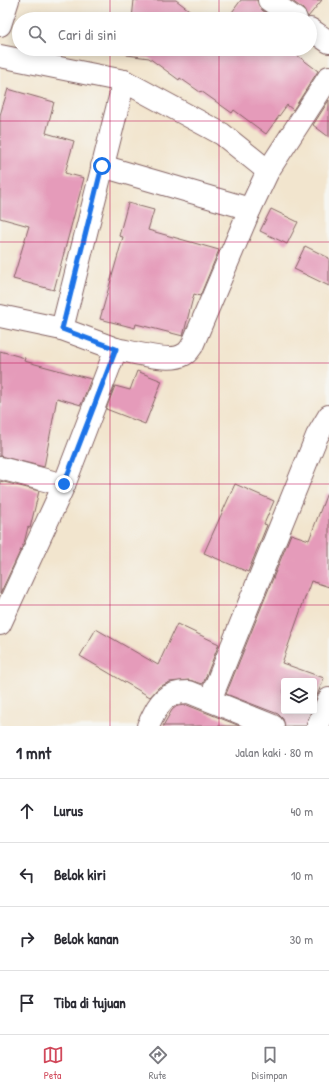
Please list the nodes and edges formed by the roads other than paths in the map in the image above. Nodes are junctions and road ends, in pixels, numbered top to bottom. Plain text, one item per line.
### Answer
1 (8, 0) edge
2 (269, 0) edge
3 (286, 12) edge
4 (0, 25) edge
5 (317, 34) edge
6 (329, 42) edge
7 (0, 56) edge
8 (329, 78) edge
9 (124, 80) junction
10 (102, 166) junction
11 (268, 172) junction
12 (250, 209) junction
13 (0, 316) edge
14 (62, 329) junction
15 (116, 349) junction
16 (329, 416) edge
17 (0, 468) edge
18 (64, 484) junction
19 (3, 612) edge
20 (329, 699) edge
21 (210, 700) junction
22 (148, 726) edge
23 (273, 726) edge
24 (318, 726) edge

1 - 4 street
2 - 3 street
5 - 6 street
7 - 9 street
8 - 11 street
9 - 10 street
9 - 11 street
10 - 12 street
10 - 14 street
11 - 12 street
12 - 15 street
13 - 14 street
14 - 15 street
15 - 18 street
16 - 21 street
17 - 18 street
18 - 19 street
20 - 24 street
21 - 22 street
21 - 23 street

